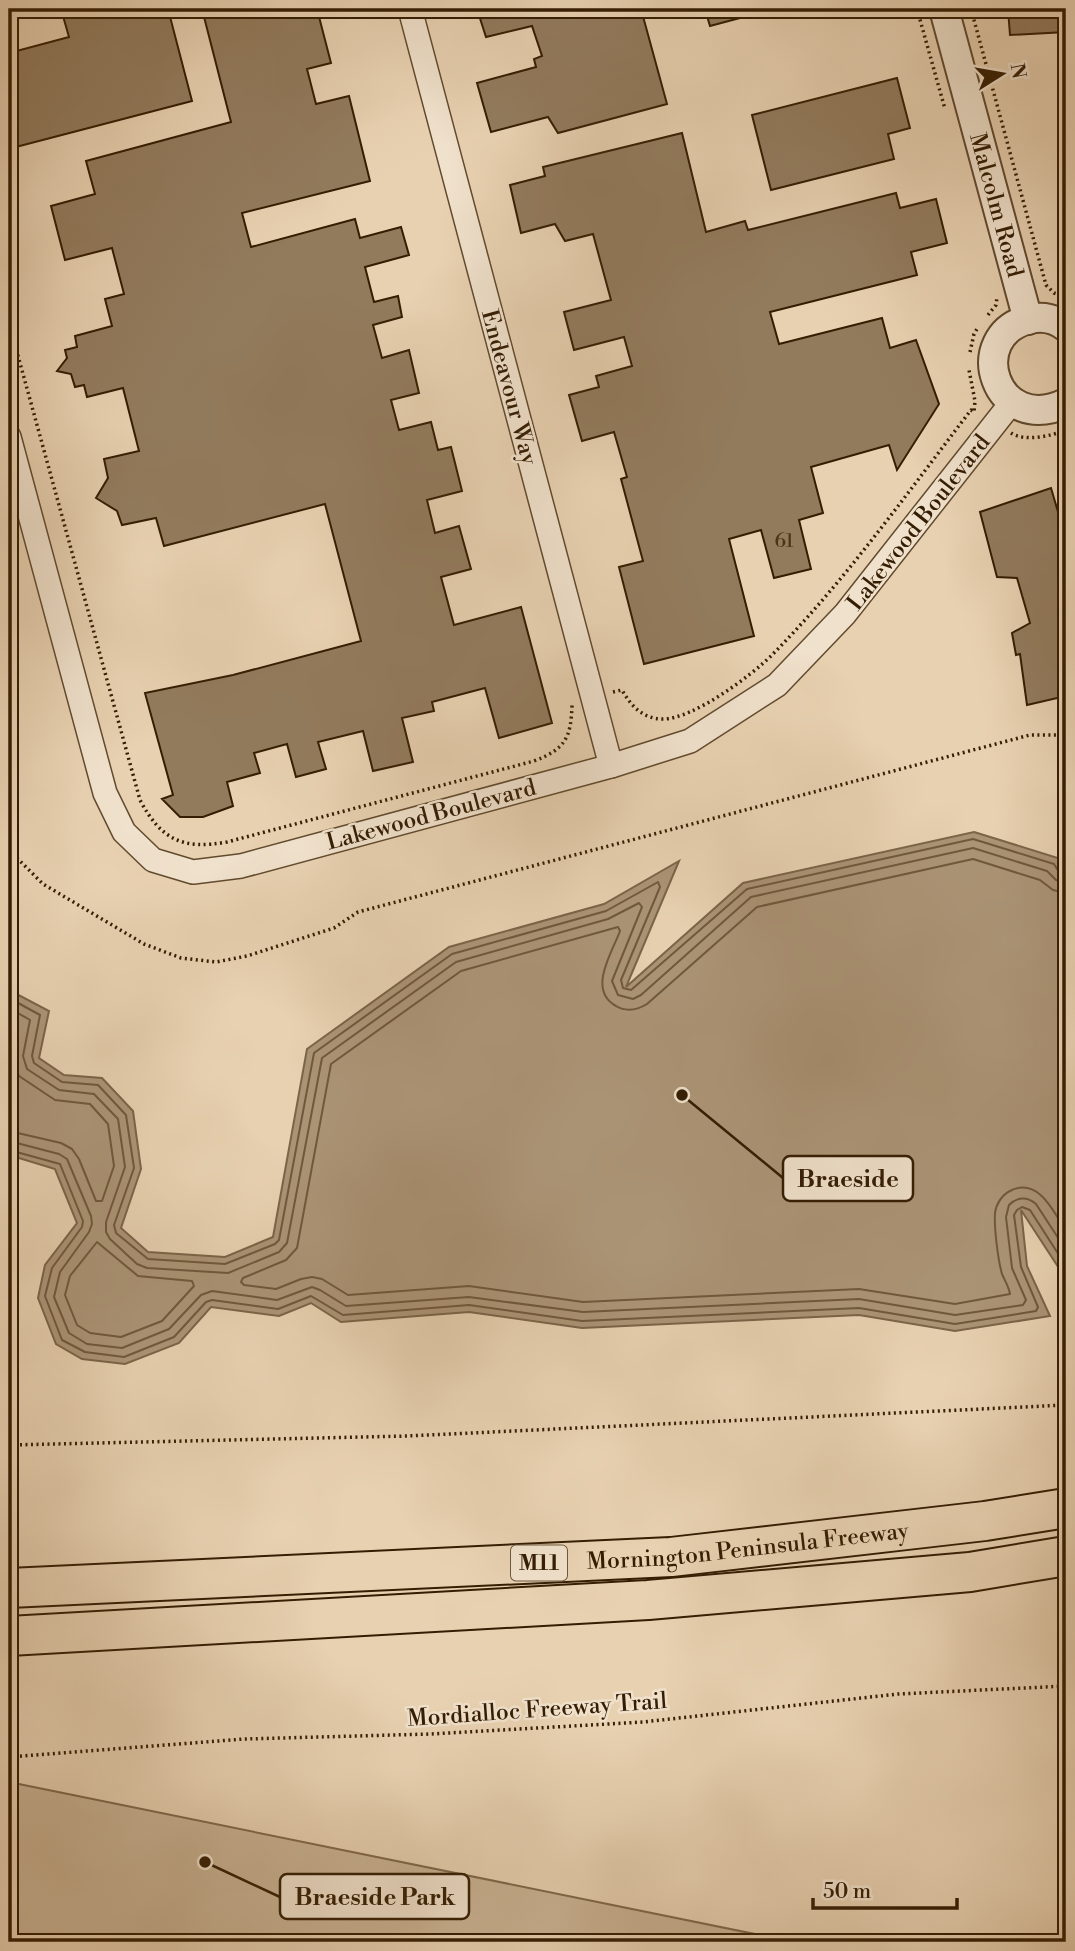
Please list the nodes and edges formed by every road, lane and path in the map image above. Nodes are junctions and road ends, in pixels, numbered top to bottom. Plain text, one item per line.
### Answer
1 (410, 9) edge
2 (917, 9) edge
3 (944, 9) edge
4 (971, 9) edge
5 (948, 121) dead end
6 (998, 291) dead end
7 (1066, 297) edge
8 (986, 318) dead end
9 (1028, 320) junction
10 (9, 323) edge
11 (980, 326) dead end
12 (1066, 327) edge
13 (1012, 402) junction
14 (1066, 403) edge
15 (9, 437) edge
16 (593, 698) junction
17 (1066, 734) edge
18 (611, 766) junction
19 (9, 850) edge
20 (1066, 1405) edge
21 (9, 1445) edge
22 (1066, 1507) edge
23 (1066, 1556) edge
24 (9, 1588) edge
25 (9, 1636) edge
26 (1066, 1686) edge
27 (9, 1757) edge

1 - 16 street, Endeavour Way
2 - 5 path
3 - 9 street, Malcolm Road
4 - 7 path
6 - 8 path
9 - 12 street
9 - 13 street
10 - 16 path
11 - 16 path
13 - 14 street
13 - 18 street, Lakewood Boulevard
15 - 18 street, Lakewood Boulevard
16 - 18 street, Endeavour Way
17 - 19 path
20 - 21 path
22 - 24 highway, Mornington Peninsula Freeway / M11
23 - 25 highway, Mornington Peninsula Freeway / M11
26 - 27 path, Mordialloc Freeway Trail

